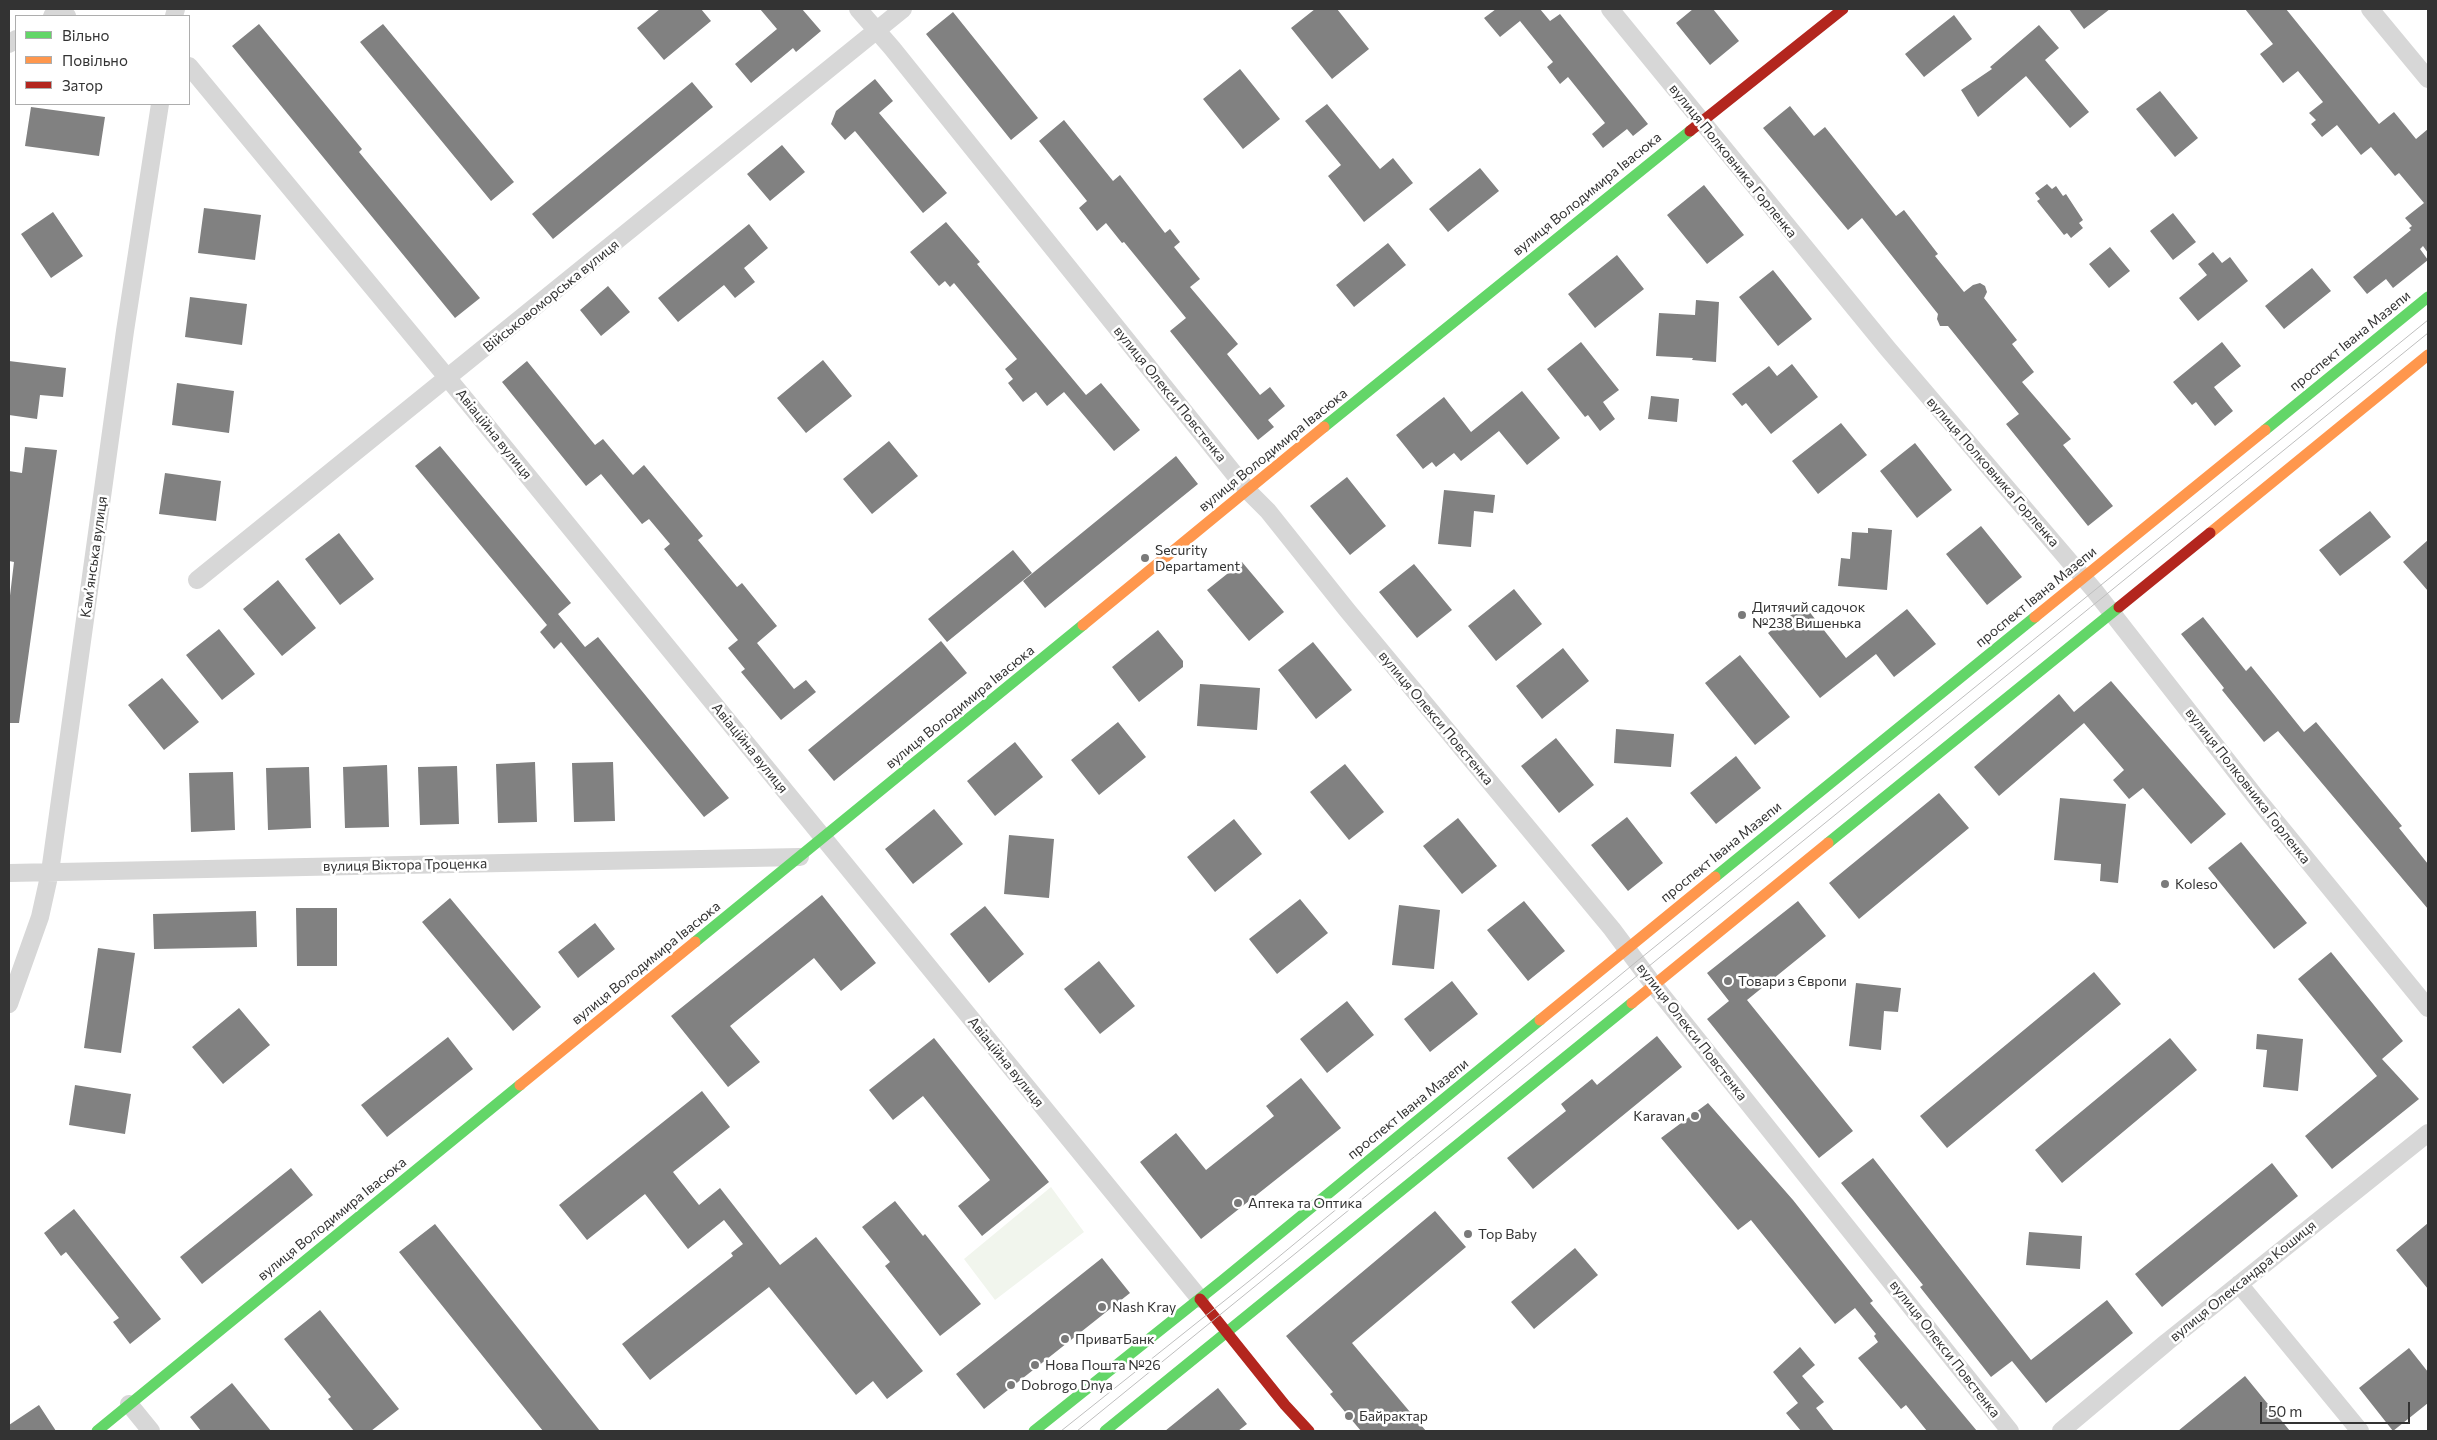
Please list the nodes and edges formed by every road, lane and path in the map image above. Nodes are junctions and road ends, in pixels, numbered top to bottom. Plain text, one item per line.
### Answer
1 (858, 9) edge
2 (903, 9) edge
3 (1610, 9) edge
4 (1843, 9) edge
5 (2370, 9) edge
6 (877, 31) junction
7 (190, 67) edge
8 (2428, 79) edge
9 (160, 105) edge
10 (1700, 121) junction
11 (2428, 297) edge
12 (2428, 355) edge
13 (448, 378) junction
14 (1248, 491) junction
15 (2083, 578) junction
16 (197, 580) dead end
17 (2112, 612) junction
18 (823, 838) junction
19 (800, 857) junction
20 (50, 872) junction
21 (9, 873) edge
22 (1626, 949) junction
23 (1653, 984) junction
24 (9, 1004) edge
25 (2428, 1008) edge
26 (2428, 1132) edge
27 (2239, 1284) junction
28 (1200, 1299) junction
29 (1227, 1332) junction
30 (129, 1404) junction
31 (97, 1431) edge
32 (152, 1431) edge
33 (1034, 1431) edge
34 (1105, 1431) edge
35 (1309, 1431) edge
36 (2010, 1431) edge
37 (2061, 1431) edge
38 (2360, 1431) edge

1 - 6 street, вулиця Олекси Повстенка
2 - 6 street, Військовоморська вулиця
3 - 10 street, вулиця Полковника Горленка
4 - 10 main road, вулиця Володимира Івасюка
5 - 8 street
6 - 13 street, Військовоморська вулиця
6 - 14 street, вулиця Олекси Повстенка
7 - 13 street, Авіаційна вулиця
9 - 20 street, Камʼянська вулиця
10 - 14 main road, вулиця Володимира Івасюка
10 - 15 street, вулиця Полковника Горленка
11 - 15 main road, проспект Івана Мазепи
12 - 17 main road
13 - 16 street, Військовоморська вулиця
13 - 18 street, Авіаційна вулиця
14 - 18 main road, вулиця Володимира Івасюка
14 - 22 street, вулиця Олекси Повстенка
15 - 17 street, вулиця Полковника Горленка
15 - 22 main road, проспект Івана Мазепи
17 - 23 main road
17 - 25 street, вулиця Полковника Горленка
18 - 19 main road, вулиця Володимира Івасюка
18 - 28 street, Авіаційна вулиця
19 - 20 street, вулиця Віктора Троценка
19 - 30 main road, вулиця Володимира Івасюка
20 - 21 street, вулиця Віктора Троценка
20 - 24 street, Камʼянська вулиця
22 - 23 street, вулиця Олекси Повстенка
22 - 28 main road, проспект Івана Мазепи
23 - 29 main road
23 - 36 street, вулиця Олекси Повстенка
26 - 27 street, вулиця Олександра Кошиця
27 - 37 street, вулиця Олександра Кошиця
27 - 38 street
28 - 29 main road, Авіаційна вулиця
28 - 33 main road, проспект Івана Мазепи
29 - 34 main road
29 - 35 main road, Авіаційна вулиця
30 - 31 main road, вулиця Володимира Івасюка
30 - 32 street

